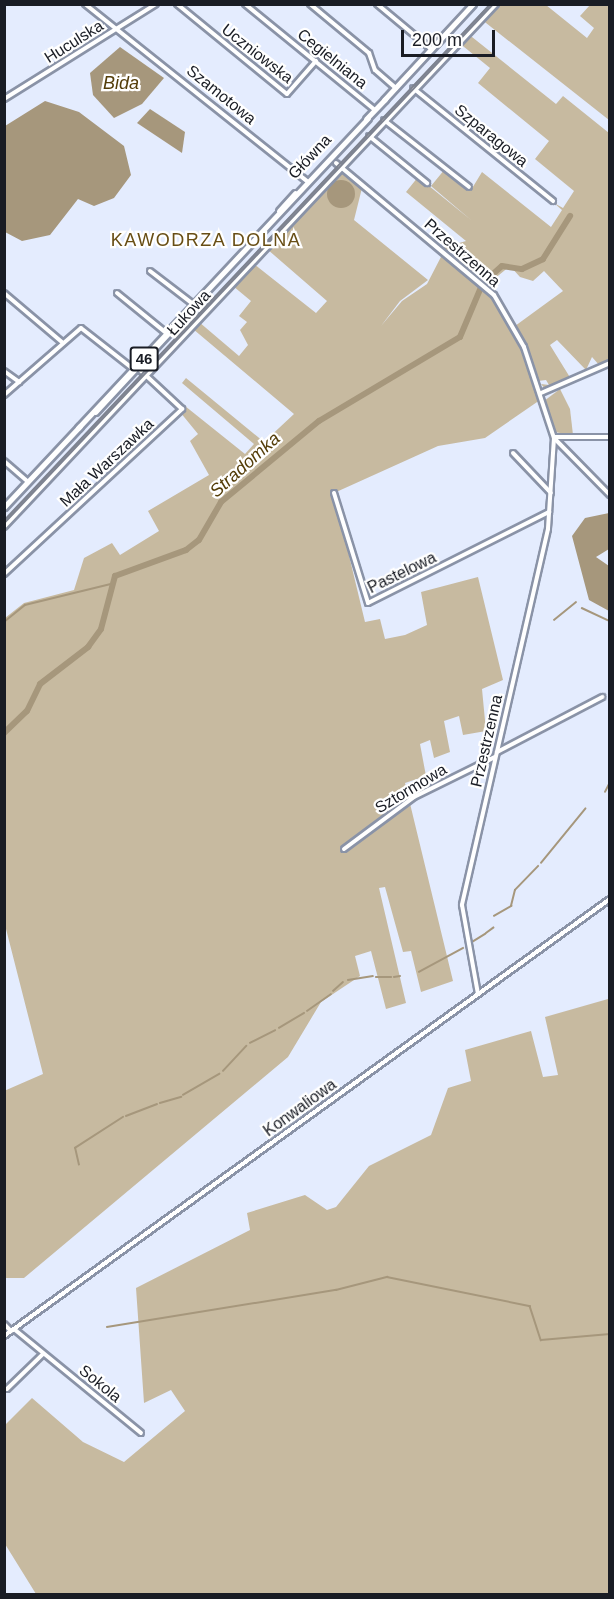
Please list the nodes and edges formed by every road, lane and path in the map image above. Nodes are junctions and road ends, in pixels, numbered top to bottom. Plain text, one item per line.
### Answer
1 (86, 4) edge
2 (156, 4) edge
3 (177, 4) edge
4 (245, 4) edge
5 (310, 4) edge
6 (377, 4) edge
7 (473, 4) edge
8 (496, 4) edge
9 (120, 28) junction
10 (432, 49) junction
11 (316, 61) junction
12 (396, 88) junction
13 (413, 88) junction
14 (4, 99) edge
15 (375, 110) junction
16 (368, 118) junction
17 (384, 120) junction
18 (369, 136) junction
19 (338, 152) junction
20 (336, 163) junction
21 (325, 166) junction
22 (342, 168) junction
23 (307, 181) junction
24 (427, 183) dead end
25 (469, 187) dead end
26 (553, 201) dead end
27 (275, 217) junction
28 (150, 271) dead end
29 (4, 293) edge
30 (117, 293) dead end
31 (193, 305) junction
32 (183, 318) junction
33 (165, 332) junction
34 (63, 343) junction
35 (609, 363) edge
36 (132, 368) junction
37 (139, 369) junction
38 (4, 371) edge
39 (147, 376) junction
40 (19, 382) junction
41 (541, 393) junction
42 (4, 395) edge
43 (96, 413) junction
44 (78, 428) junction
45 (609, 436) edge
46 (554, 438) junction
47 (513, 453) dead end
48 (4, 462) edge
49 (28, 482) junction
50 (551, 492) junction
51 (334, 493) dead end
52 (609, 495) edge
53 (4, 507) edge
54 (550, 511) junction
55 (4, 527) edge
56 (4, 574) edge
57 (602, 697) dead end
58 (496, 754) junction
59 (344, 849) dead end
60 (609, 899) edge
61 (478, 994) junction
62 (4, 1324) edge
63 (12, 1330) junction
64 (4, 1336) edge
65 (43, 1354) junction
66 (7, 1389) dead end
67 (141, 1433) dead end

1 - 9 street, Szamotowa
2 - 9 street, Huculska
3 - 11 street, Uczniowska
4 - 11 street, Cegielniana
5 - 12 street
6 - 10 street
7 - 10 main road, Główna / 46
8 - 13 street
9 - 14 street, Huculska
9 - 23 street, Szamotowa
10 - 12 main road, Główna / 46
11 - 15 street, Cegielniana
12 - 15 main road, Główna / 46
13 - 17 street
13 - 26 street, Szparagowa
15 - 16 main road, Główna / 46
16 - 19 main road, Główna / 46
16 - 23 main road, Główna / 46
17 - 18 street
17 - 25 street
18 - 22 street
18 - 24 street
19 - 20 street
19 - 21 main road, Główna / 46
20 - 21 street
20 - 22 street, Przestrzenna
21 - 27 main road, Główna / 46
22 - 39 street, Łukowa
22 - 41 street, Przestrzenna
23 - 27 main road, Główna / 46
27 - 31 main road, Główna / 46
28 - 31 street
29 - 34 street
30 - 33 street
31 - 32 main road, Główna / 46
31 - 33 main road, Główna / 46
32 - 37 street, Główna
32 - 43 main road, Główna / 46
33 - 36 main road, Główna / 46
34 - 36 street
34 - 40 street
35 - 41 street
36 - 44 main road, Główna / 46
37 - 39 street, Mała Warszawka
37 - 43 street, Główna
38 - 40 street
39 - 55 street, Łukowa
39 - 56 street, Mała Warszawka
40 - 42 street
41 - 46 street, Przestrzenna
43 - 44 main road, Główna / 46
44 - 49 main road, Główna / 46
45 - 46 street
46 - 50 street, Przestrzenna
46 - 52 street
47 - 50 street
48 - 49 street
49 - 53 main road, Główna / 46
50 - 54 street, Przestrzenna
51 - 54 street, Pastelowa
54 - 58 street, Przestrzenna
57 - 58 street, Sztormowa
58 - 59 street, Sztormowa
58 - 61 street, Przestrzenna
60 - 61 street, Konwaliowa
61 - 63 street, Konwaliowa
62 - 63 street, Sokola
63 - 64 street, Konwaliowa
63 - 65 street, Sokola
65 - 66 street
65 - 67 street, Sokola

